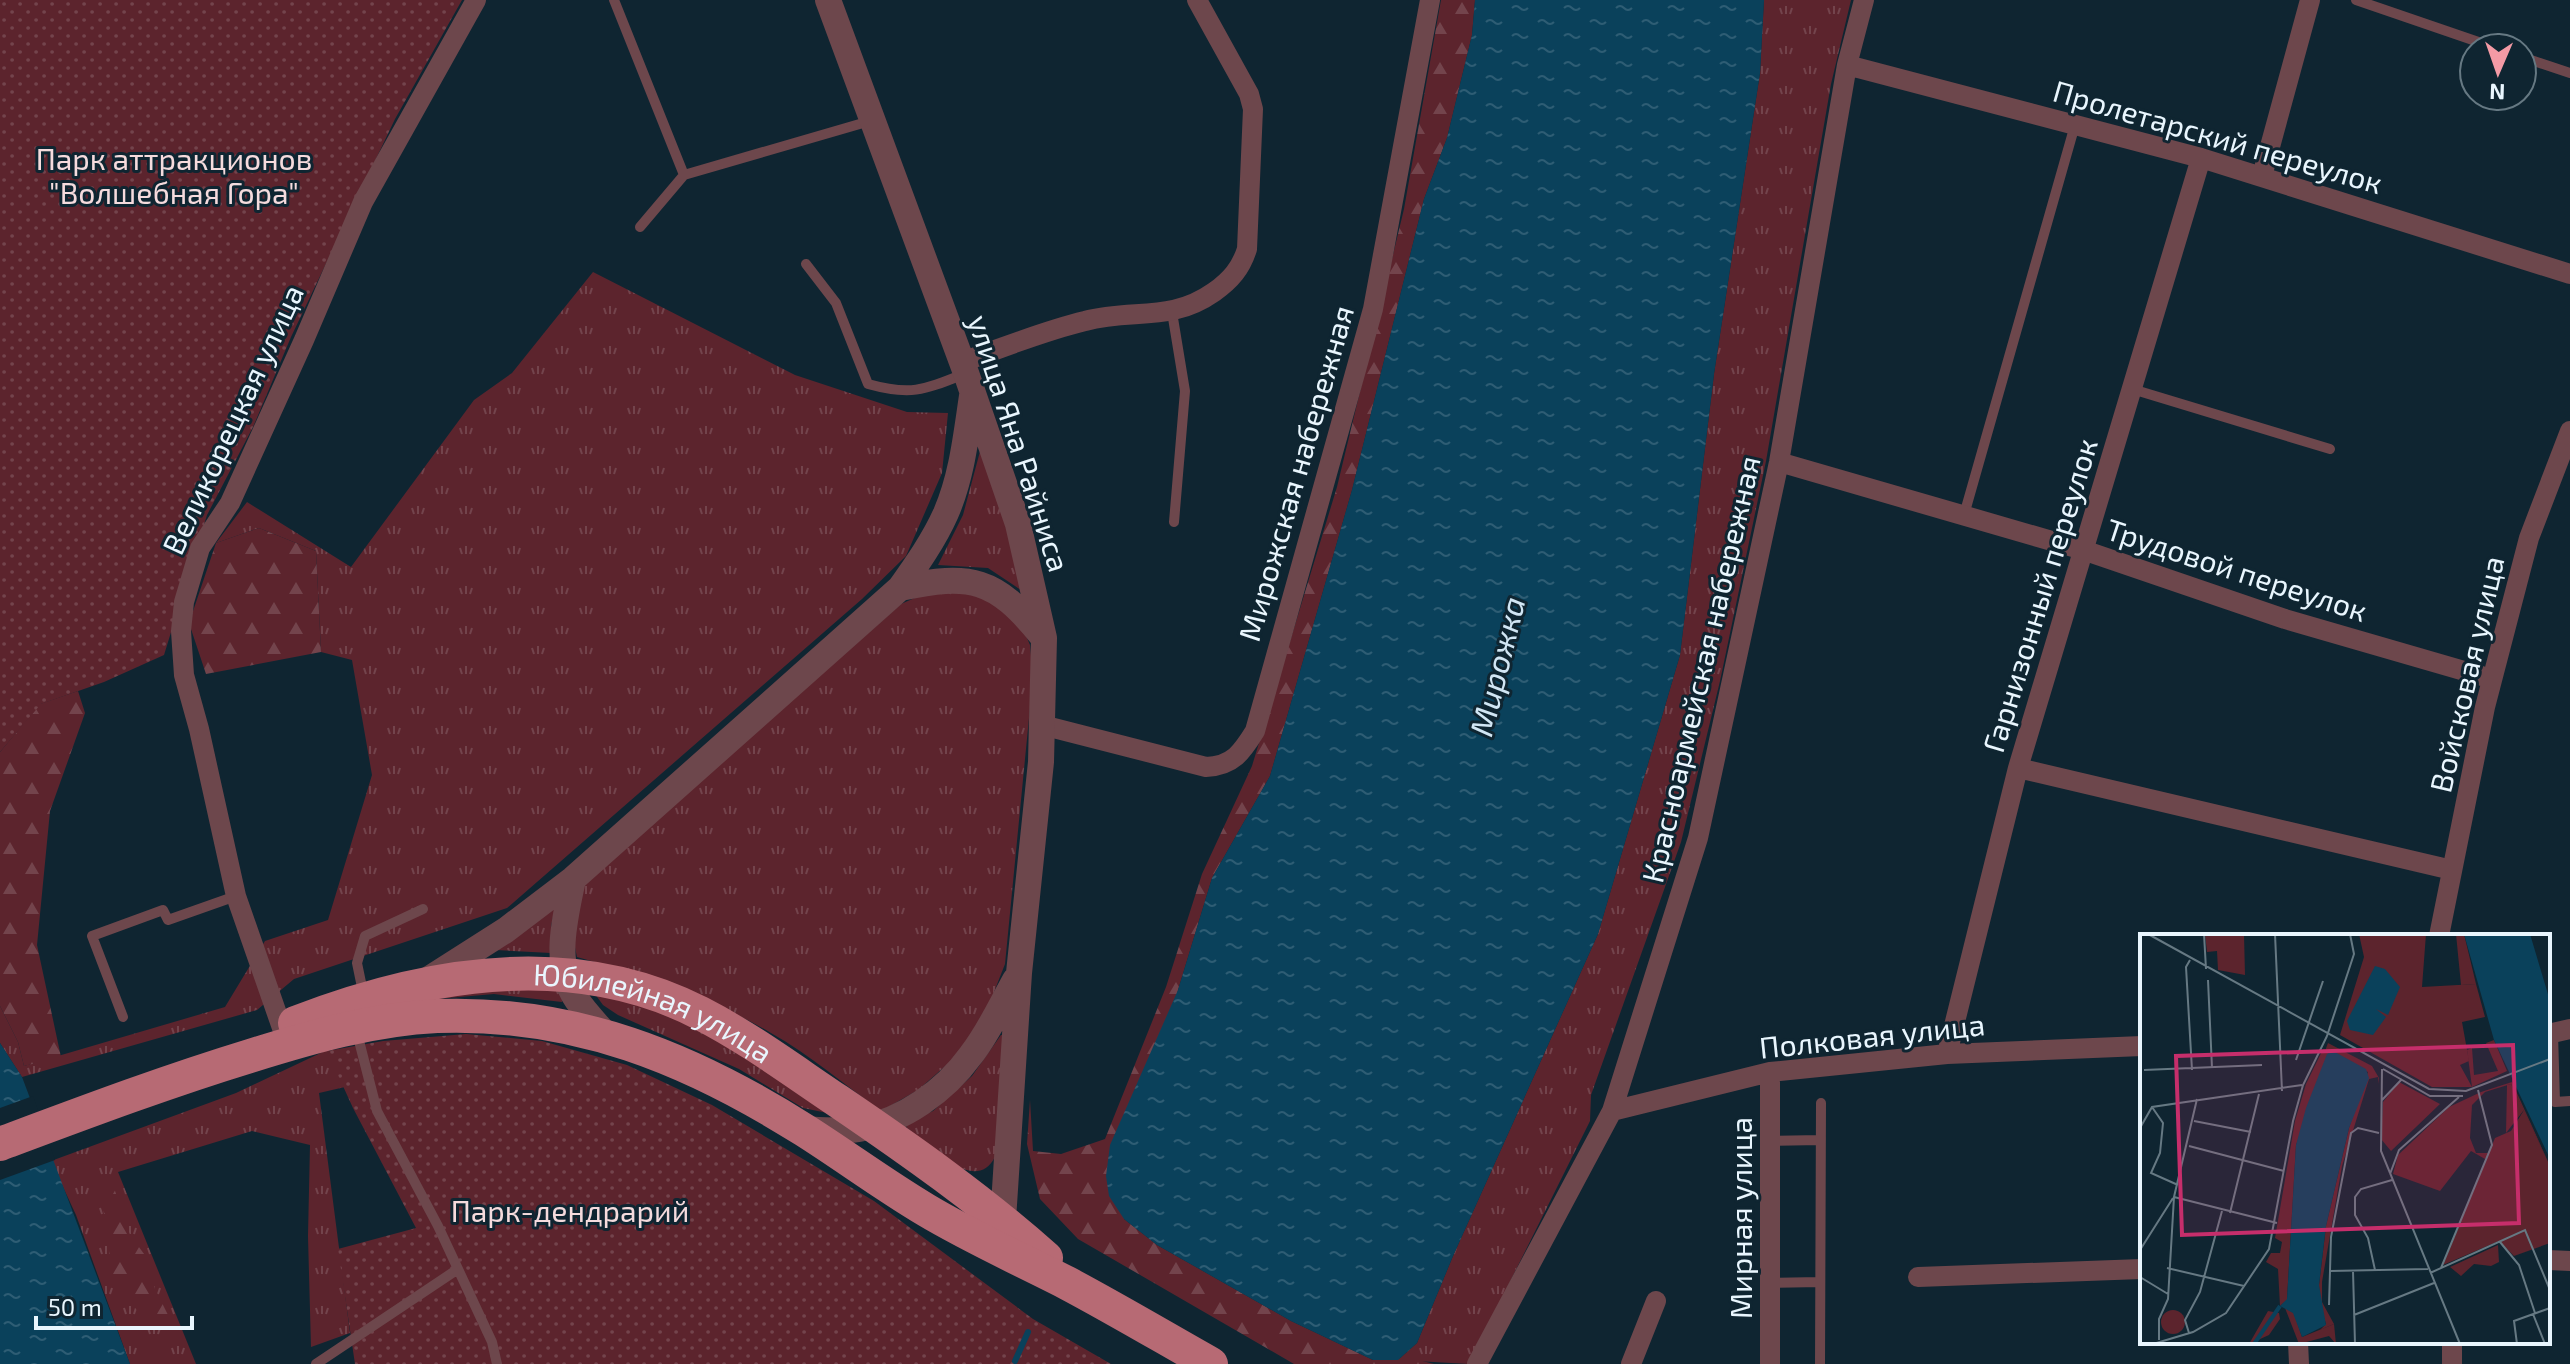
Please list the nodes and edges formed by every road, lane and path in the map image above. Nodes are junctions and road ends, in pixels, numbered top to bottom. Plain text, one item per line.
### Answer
1 (476, 0) edge
2 (614, 0) edge
3 (828, 0) edge
4 (1197, 0) edge
5 (1430, 0) edge
6 (1864, 0) edge
7 (2310, 0) edge
8 (2356, 0) edge
9 (2458, 35) edge
10 (2538, 62) edge
11 (1847, 65) junction
12 (2570, 73) edge
13 (872, 120) junction
14 (2075, 125) junction
15 (2201, 158) junction
16 (684, 175) junction
17 (2262, 176) junction
18 (640, 227) dead end
19 (806, 264) dead end
20 (2570, 274) edge
21 (1172, 312) junction
22 (967, 375) junction
23 (2132, 389) junction
24 (2570, 431) edge
25 (2330, 449) dead end
26 (1779, 462) junction
27 (1964, 515) junction
28 (1174, 522) dead end
29 (2083, 550) junction
30 (900, 588) junction
31 (1044, 638) junction
32 (2492, 679) junction
33 (1042, 725) junction
34 (2018, 768) junction
35 (2452, 870) junction
36 (573, 879) junction
37 (236, 896) junction
38 (423, 909) dead end
39 (2439, 934) edge
40 (1019, 973) junction
41 (566, 975) junction
42 (423, 983) junction
43 (360, 1013) junction
44 (123, 1017) dead end
45 (282, 1028) junction
46 (2557, 1032) edge
47 (605, 1034) junction
48 (2140, 1046) edge
49 (1947, 1054) junction
50 (1770, 1072) junction
51 (155, 1085) junction
52 (2570, 1101) edge
53 (1821, 1103) dead end
54 (1612, 1111) junction
55 (873, 1126) junction
56 (802, 1129) junction
57 (1820, 1140) junction
58 (1770, 1141) junction
59 (0, 1144) edge
60 (1003, 1220) junction
61 (2550, 1260) edge
62 (2570, 1261) edge
63 (458, 1269) junction
64 (2140, 1269) edge
65 (1918, 1277) dead end
66 (1820, 1282) junction
67 (1770, 1283) junction
68 (1089, 1295) junction
69 (1656, 1301) dead end
70 (2298, 1344) edge
71 (316, 1364) edge
72 (497, 1364) edge
73 (1211, 1364) edge
74 (1477, 1364) edge
75 (1631, 1364) edge
76 (1770, 1364) edge
77 (1820, 1364) edge
78 (2299, 1364) edge

1 - 37 street, Великорецкая улица
2 - 16 lane
3 - 13 street, улица Яна Райниса
4 - 21 street
5 - 33 street, Мирожская набережная
6 - 11 street, Красноармейская набережная
7 - 17 street
8 - 9 lane
10 - 12 lane
11 - 14 street, Пролетарский переулок
11 - 26 street, Красноармейская набережная
13 - 16 lane
13 - 22 street, улица Яна Райниса
14 - 15 street, Пролетарский переулок
14 - 27 lane
15 - 17 street, Пролетарский переулок
15 - 23 street, Гарнизонный переулок
16 - 18 lane
17 - 20 street, Пролетарский переулок
19 - 22 lane
21 - 22 street
21 - 28 lane
22 - 30 street
22 - 31 street, улица Яна Райниса
23 - 25 lane
23 - 29 street, Гарнизонный переулок
24 - 32 street, Войсковая улица
26 - 27 street, Трудовой переулок
26 - 54 street, Красноармейская набережная
27 - 29 street, Трудовой переулок
29 - 32 street, Трудовой переулок
29 - 34 street, Гарнизонный переулок
30 - 31 street
30 - 36 street
31 - 33 street, улица Яна Райниса
32 - 35 street, Войсковая улица
33 - 40 street, улица Яна Райниса
34 - 35 street
34 - 49 street, Гарнизонный переулок
35 - 39 street, Войсковая улица
36 - 41 street
36 - 42 street
37 - 44 lane
37 - 45 street, Великорецкая улица
38 - 43 lane
40 - 55 street, улица Яна Райниса
40 - 60 street, улица Яна Райниса
41 - 42 main road, Юбилейная улица
41 - 47 street
41 - 55 main road, Юбилейная улица
42 - 43 main road, Юбилейная улица
43 - 45 main road, Юбилейная улица
43 - 47 main road, Юбилейная улица
43 - 51 main road, Юбилейная улица
43 - 63 lane
45 - 51 main road, Юбилейная улица
46 - 52 lane
47 - 56 main road, Юбилейная улица
48 - 49 street, Полковая улица
49 - 50 street, Полковая улица
50 - 54 street, Полковая улица
50 - 58 street, Мирная улица
51 - 59 main road, Юбилейная улица
53 - 57 lane
54 - 74 street, Красноармейская набережная
55 - 56 street, улица Яна Райниса
55 - 60 main road, Юбилейная улица
56 - 68 main road, Юбилейная улица
57 - 58 lane
57 - 66 lane
58 - 67 street, Мирная улица
60 - 68 main road, Юбилейная улица
61 - 62 street
63 - 71 lane
63 - 72 lane
64 - 65 street
66 - 67 lane
66 - 77 lane
67 - 76 street, Мирная улица
68 - 73 main road, Юбилейная улица
69 - 75 street
70 - 78 street

